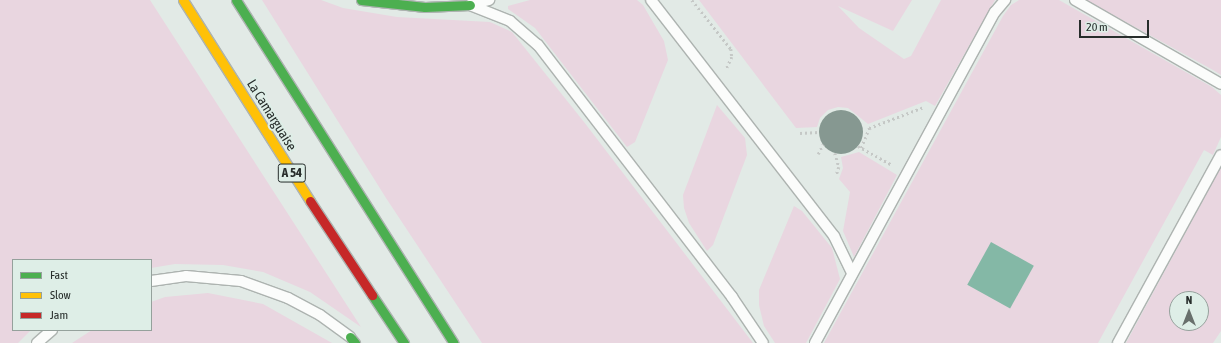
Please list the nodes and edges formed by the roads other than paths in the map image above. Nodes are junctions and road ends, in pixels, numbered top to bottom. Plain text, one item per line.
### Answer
1 (183, 0) edge
2 (236, 0) edge
3 (361, 0) edge
4 (490, 0) edge
5 (651, 0) edge
6 (1005, 0) edge
7 (1075, 0) edge
8 (470, 5) junction
9 (1221, 84) edge
10 (1221, 156) edge
11 (852, 273) junction
12 (152, 281) edge
13 (51, 331) edge
14 (352, 340) edge
15 (37, 343) edge
16 (404, 343) edge
17 (454, 343) edge
18 (763, 343) edge
19 (815, 343) edge
20 (1118, 343) edge

1 - 16 highway, La Camarguaise / A 54
2 - 17 highway
3 - 8 highway
4 - 8 lane
5 - 11 lane
6 - 11 lane
7 - 9 lane
8 - 18 lane
10 - 20 lane
11 - 19 lane
12 - 14 lane
13 - 15 lane

